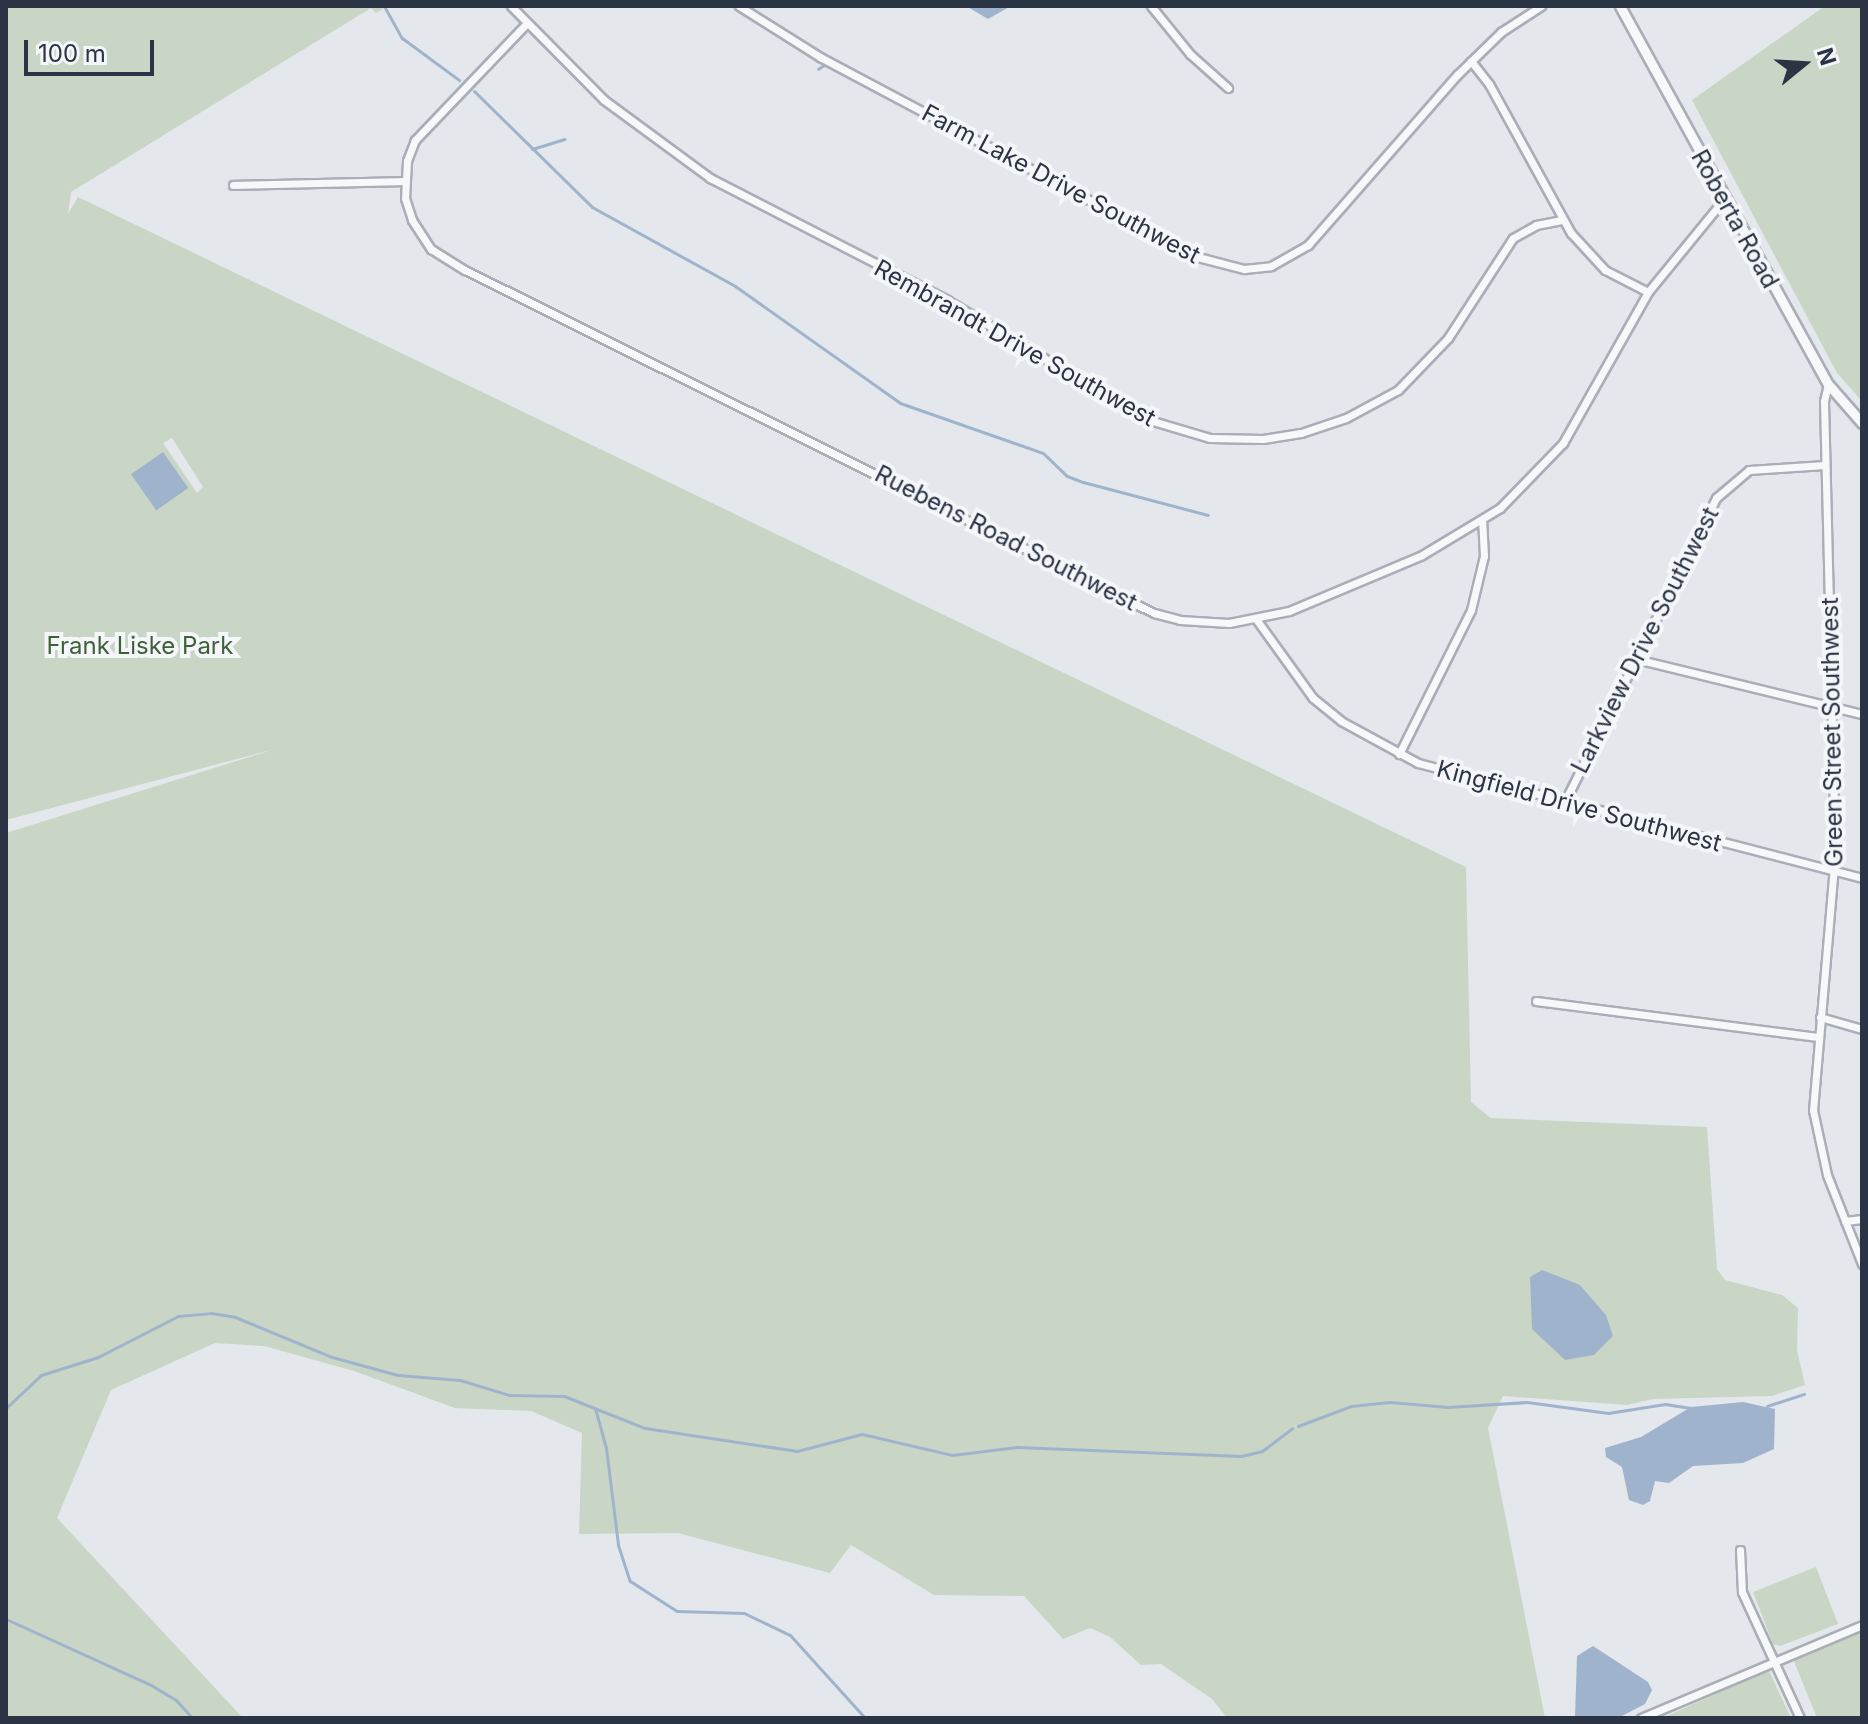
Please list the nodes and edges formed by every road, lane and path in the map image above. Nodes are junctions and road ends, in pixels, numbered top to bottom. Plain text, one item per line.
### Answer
1 (511, 6) edge
2 (739, 6) edge
3 (1151, 6) edge
4 (1541, 6) edge
5 (1620, 6) edge
6 (526, 24) junction
7 (1471, 61) junction
8 (1228, 88) dead end
9 (404, 181) junction
10 (233, 185) dead end
11 (1724, 199) junction
12 (1561, 220) junction
13 (1648, 292) junction
14 (1828, 384) junction
15 (1862, 423) edge
16 (1825, 465) junction
17 (1482, 521) junction
18 (1256, 619) junction
19 (1636, 659) junction
20 (1835, 708) junction
21 (1862, 714) edge
22 (1399, 754) junction
23 (1563, 805) junction
24 (1834, 870) junction
25 (1862, 878) edge
26 (1536, 1001) dead end
27 (1820, 1017) junction
28 (1862, 1029) edge
29 (1818, 1037) junction
30 (1862, 1219) edge
31 (1845, 1221) junction
32 (1862, 1264) edge
33 (1740, 1550) dead end
34 (1862, 1625) edge
35 (1772, 1659) junction
36 (1641, 1718) edge
37 (1800, 1718) edge

1 - 6 street, Rembrandt Drive Southwest
2 - 7 street, Farm Lake Drive Southwest
3 - 8 street
4 - 7 street, Farm Lake Drive Southwest
5 - 11 street, Roberta Road
6 - 9 street
6 - 12 street, Rembrandt Drive Southwest
7 - 12 street
9 - 10 street
9 - 18 street, Ruebens Road Southwest
11 - 13 street, Ruebens Road Southwest
11 - 14 street, Roberta Road
12 - 13 street
13 - 17 street, Ruebens Road Southwest
14 - 15 street, Roberta Road
14 - 16 street, Green Street Southwest
16 - 19 street, Larkview Drive Southwest
16 - 20 street, Green Street Southwest
17 - 18 street, Ruebens Road Southwest
17 - 22 street
18 - 22 street, Kingfield Drive Southwest
19 - 20 street
19 - 23 street, Larkview Drive Southwest
20 - 21 street
20 - 24 street, Green Street Southwest
22 - 23 street, Kingfield Drive Southwest
23 - 24 street, Kingfield Drive Southwest
24 - 25 street, Kingfield Drive Southwest
24 - 27 street, Green Street Southwest
26 - 29 street
27 - 28 street
27 - 29 street, Green Street Southwest
29 - 31 street, Green Street Southwest
30 - 31 street
31 - 32 street, Green Street Southwest
33 - 35 street
34 - 35 street
35 - 36 street
35 - 37 street

